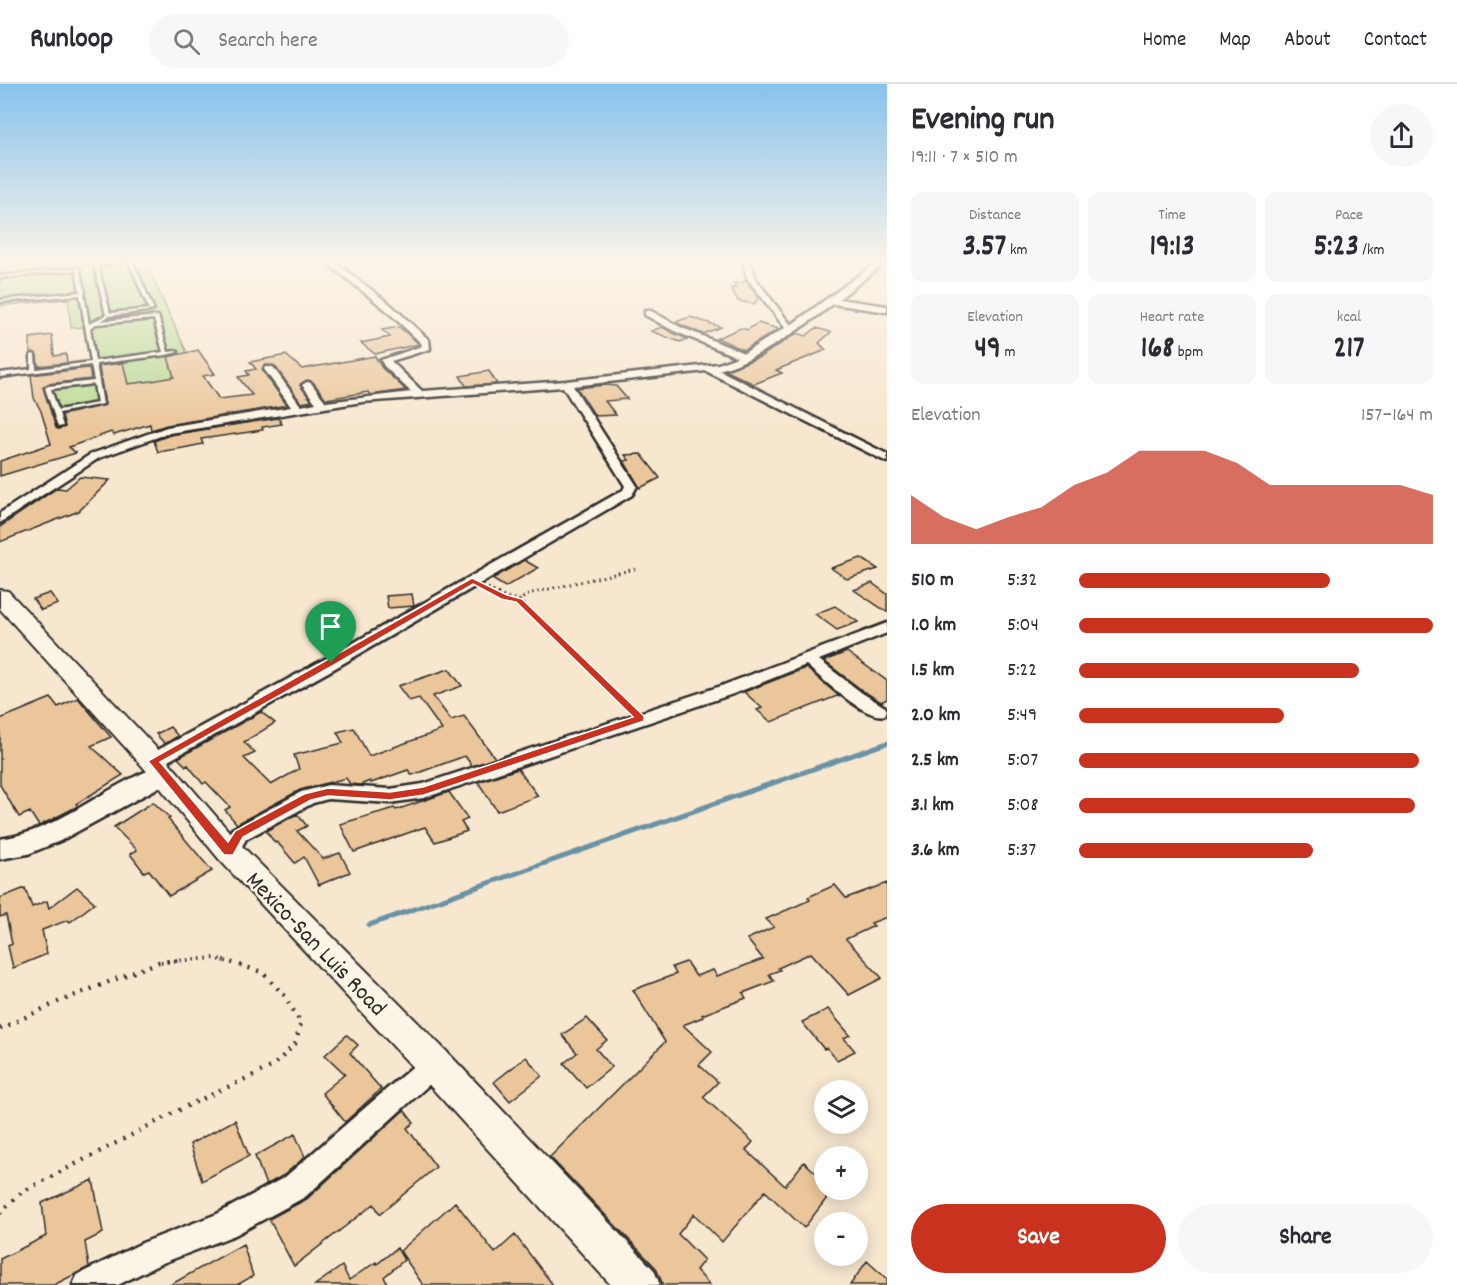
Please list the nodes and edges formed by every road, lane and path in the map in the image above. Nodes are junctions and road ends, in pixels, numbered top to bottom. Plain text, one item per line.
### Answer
1 (86, 318) edge
2 (102, 318) edge
3 (145, 318) edge
4 (156, 318) edge
5 (400, 318) edge
6 (657, 318) edge
7 (782, 318) edge
8 (808, 318) edge
9 (93, 323) junction
10 (88, 327) junction
11 (791, 330) junction
12 (176, 352) dead end
13 (166, 354) junction
14 (33, 355) dead end
15 (744, 357) junction
16 (92, 363) junction
17 (269, 369) dead end
18 (710, 369) junction
19 (34, 370) junction
20 (0, 375) edge
21 (95, 382) junction
22 (566, 384) junction
23 (419, 394) junction
24 (289, 395) junction
25 (323, 405) junction
26 (297, 408) junction
27 (56, 412) junction
28 (60, 426) dead end
29 (887, 458) edge
30 (0, 519) edge
31 (635, 569) dead end
32 (472, 580) junction
33 (0, 596) edge
34 (519, 600) junction
35 (887, 628) edge
36 (808, 659) junction
37 (879, 711) dead end
38 (640, 718) junction
39 (159, 767) junction
40 (0, 849) edge
41 (228, 851) junction
42 (0, 1029) edge
43 (434, 1064) junction
44 (0, 1213) edge
45 (87, 1285) edge
46 (639, 1285) edge

1 - 10 lane
2 - 9 lane
3 - 9 lane
4 - 13 lane
5 - 23 street
6 - 15 street
7 - 11 street
8 - 11 street
9 - 10 lane
10 - 16 lane
11 - 15 street
12 - 13 lane
13 - 16 lane
14 - 19 lane
15 - 18 street
16 - 19 lane
16 - 21 lane
17 - 24 street
18 - 22 street
18 - 29 street
19 - 20 lane
21 - 27 lane
21 - 27 lane
22 - 23 street
22 - 32 street
23 - 25 street
24 - 25 street
24 - 26 street
25 - 26 street
26 - 30 street
27 - 28 lane
31 - 34 path
32 - 34 path
32 - 39 street
33 - 39 main road, Mexico-San Luis Road
34 - 38 path
35 - 36 street
36 - 37 street
36 - 38 street
38 - 41 street
39 - 40 street
39 - 41 main road, Mexico-San Luis Road
41 - 43 main road, Mexico-San Luis Road
42 - 44 path
43 - 45 street
43 - 46 main road, Mexico-San Luis Road

